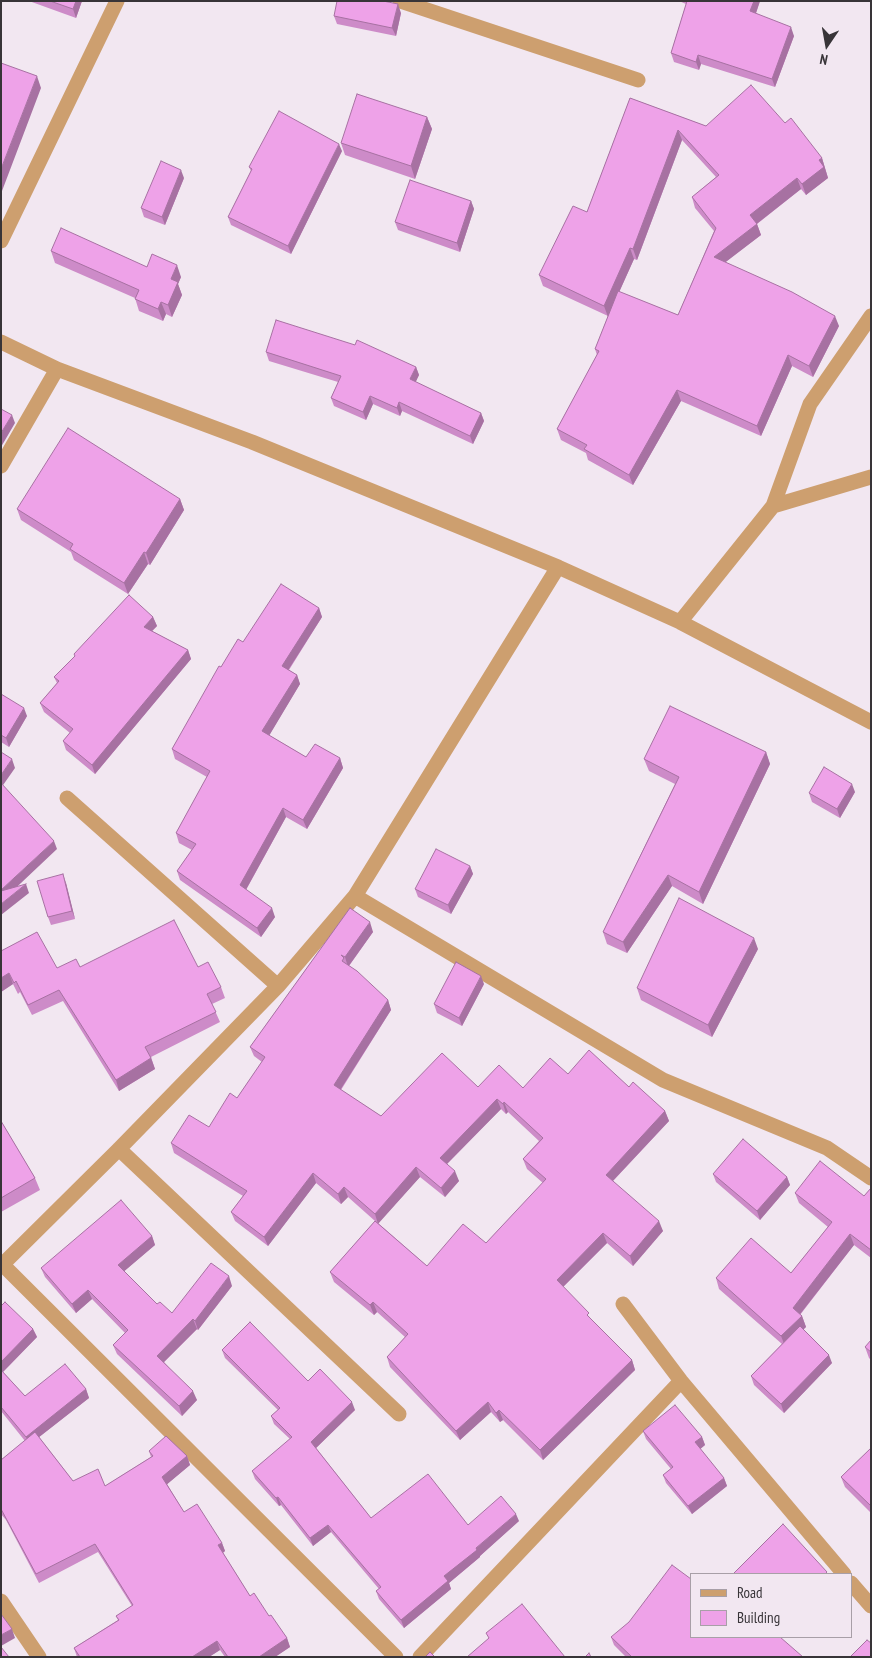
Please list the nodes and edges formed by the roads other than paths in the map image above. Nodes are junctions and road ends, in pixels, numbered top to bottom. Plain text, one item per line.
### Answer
1 (117, 1) edge
2 (400, 1) edge
3 (638, 80) dead end
4 (1, 242) edge
5 (871, 316) edge
6 (1, 342) edge
7 (57, 370) junction
8 (1, 466) edge
9 (871, 477) edge
10 (773, 506) junction
11 (558, 567) junction
12 (680, 622) junction
13 (871, 722) edge
14 (67, 798) dead end
15 (355, 896) junction
16 (278, 986) junction
17 (119, 1149) junction
18 (871, 1178) edge
19 (2, 1266) edge
20 (623, 1304) dead end
21 (682, 1381) junction
22 (399, 1414) dead end
23 (843, 1573) edge
24 (852, 1583) edge
25 (1, 1601) edge
26 (871, 1606) edge
27 (39, 1657) edge
28 (396, 1657) edge
29 (420, 1657) edge

1 - 4 street
2 - 3 street
5 - 10 street
6 - 7 street
7 - 8 street
7 - 11 street
9 - 10 street
10 - 12 street
11 - 12 street
11 - 15 street
12 - 13 street
14 - 16 street
15 - 16 street
15 - 18 street
16 - 17 street
17 - 19 street
17 - 22 street
19 - 28 street
20 - 21 street
21 - 23 street
21 - 29 street
24 - 26 street
25 - 27 street

